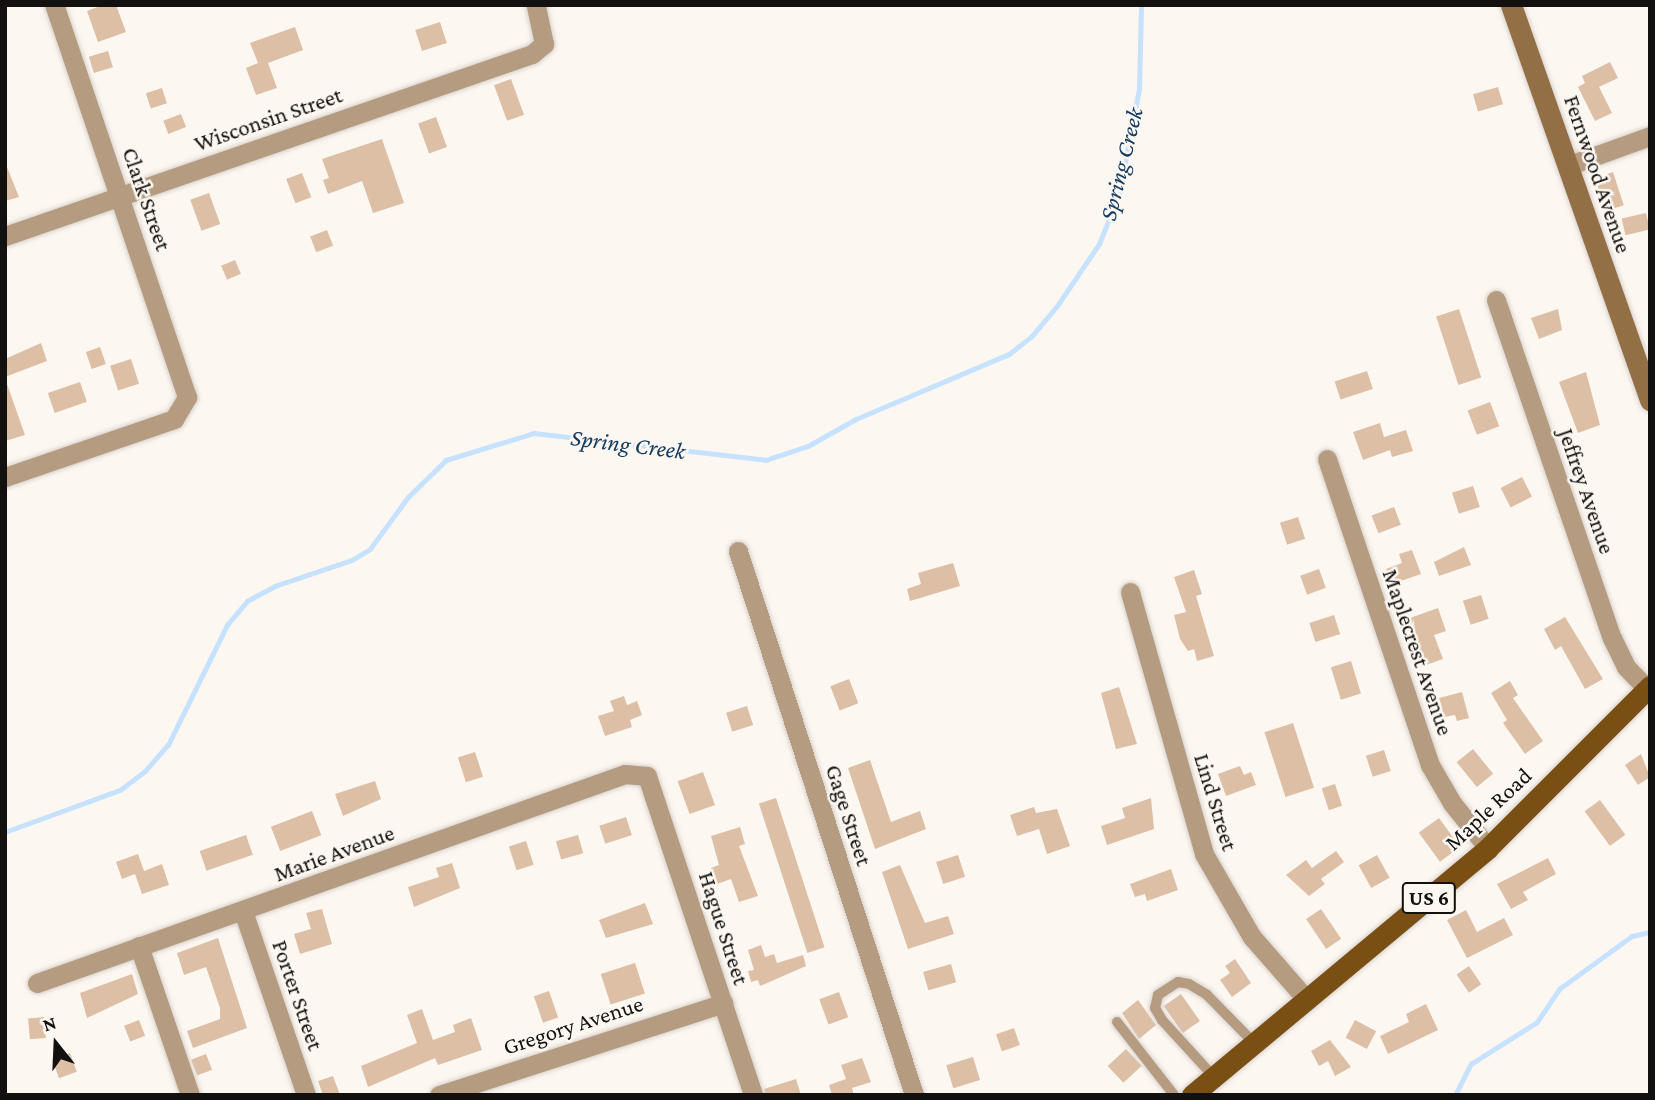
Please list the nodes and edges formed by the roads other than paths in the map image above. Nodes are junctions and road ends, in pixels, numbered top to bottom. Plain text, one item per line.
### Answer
1 (54, 5) edge
2 (536, 5) edge
3 (1511, 5) edge
4 (1650, 136) edge
5 (1567, 166) junction
6 (121, 196) junction
7 (5, 236) edge
8 (1496, 300) dead end
9 (1650, 400) edge
10 (1327, 459) dead end
11 (5, 477) edge
12 (738, 551) dead end
13 (1130, 592) dead end
14 (1648, 688) edge
15 (647, 776) joint
16 (1488, 848) junction
17 (243, 911) junction
18 (139, 946) junction
19 (37, 982) dead end
20 (1307, 1000) junction
21 (723, 1003) junction
22 (1116, 1022) dead end
23 (1254, 1044) junction
24 (1214, 1076) junction
25 (190, 1095) edge
26 (306, 1095) edge
27 (439, 1095) edge
28 (752, 1095) edge
29 (914, 1095) edge
30 (1174, 1095) edge
31 (1192, 1095) edge

1 - 6 street, Clark Street
2 - 6 street, Wisconsin Street
3 - 5 street, Fernwood Avenue
4 - 5 street
5 - 9 street, Fernwood Avenue
6 - 7 street, Wisconsin Street
6 - 11 street, Clark Street
8 - 14 street, Jeffrey Avenue
10 - 16 street, Maplecrest Avenue
12 - 29 street, Gage Street
13 - 20 street, Lind Street
14 - 16 main road, Maple Road / US 6
15 - 17 street, Marie Avenue
15 - 21 street, Hague Street
16 - 20 main road, Maple Road / US 6
17 - 18 street, Marie Avenue
17 - 26 street, Porter Street
18 - 19 street, Marie Avenue
18 - 25 street
20 - 23 main road, Maple Road / US 6
21 - 27 street, Gregory Avenue
21 - 28 street, Hague Street
22 - 30 lane
23 - 24 main road, Maple Road / US 6
23 - 24 lane
24 - 31 main road, Maple Road / US 6

